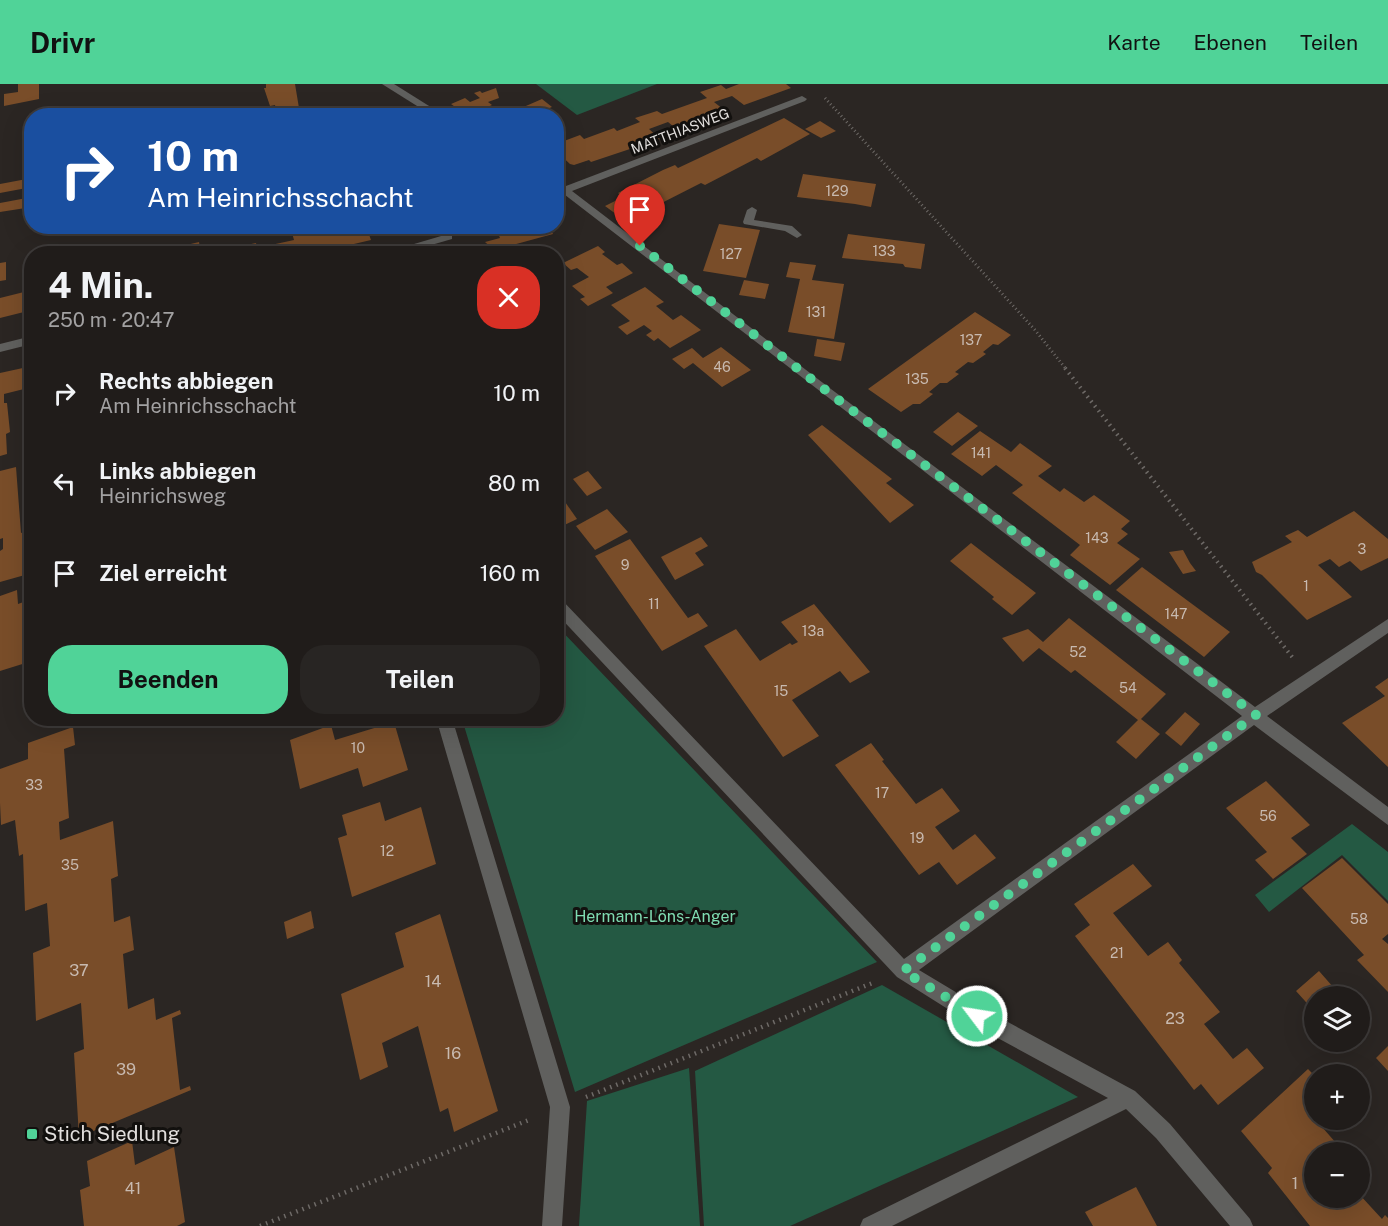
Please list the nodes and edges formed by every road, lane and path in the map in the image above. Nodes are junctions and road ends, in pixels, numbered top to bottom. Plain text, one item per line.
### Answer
1 (387, 84) edge
2 (820, 93) dead end
3 (802, 99) dead end
4 (428, 108) edge
5 (564, 185) edge
6 (564, 188) edge
7 (752, 210) dead end
8 (797, 235) dead end
9 (448, 237) dead end
10 (415, 246) edge
11 (24, 342) edge
12 (0, 348) edge
13 (564, 611) edge
14 (1388, 625) edge
15 (1310, 679) junction
16 (1256, 715) junction
17 (446, 726) edge
18 (1388, 817) edge
19 (903, 971) junction
20 (1128, 1098) junction
21 (560, 1107) junction
22 (260, 1226) edge
23 (552, 1226) edge
24 (870, 1226) edge
25 (1242, 1226) edge

1 - 4 street
2 - 15 path
3 - 5 street, MATTHIASWEG
6 - 16 street
7 - 8 street
9 - 10 street
11 - 12 street
13 - 19 street
14 - 15 street
15 - 16 street
16 - 18 street
16 - 19 street
17 - 21 street
19 - 20 street
19 - 21 path
20 - 24 street
20 - 25 street
21 - 22 path
21 - 23 street

